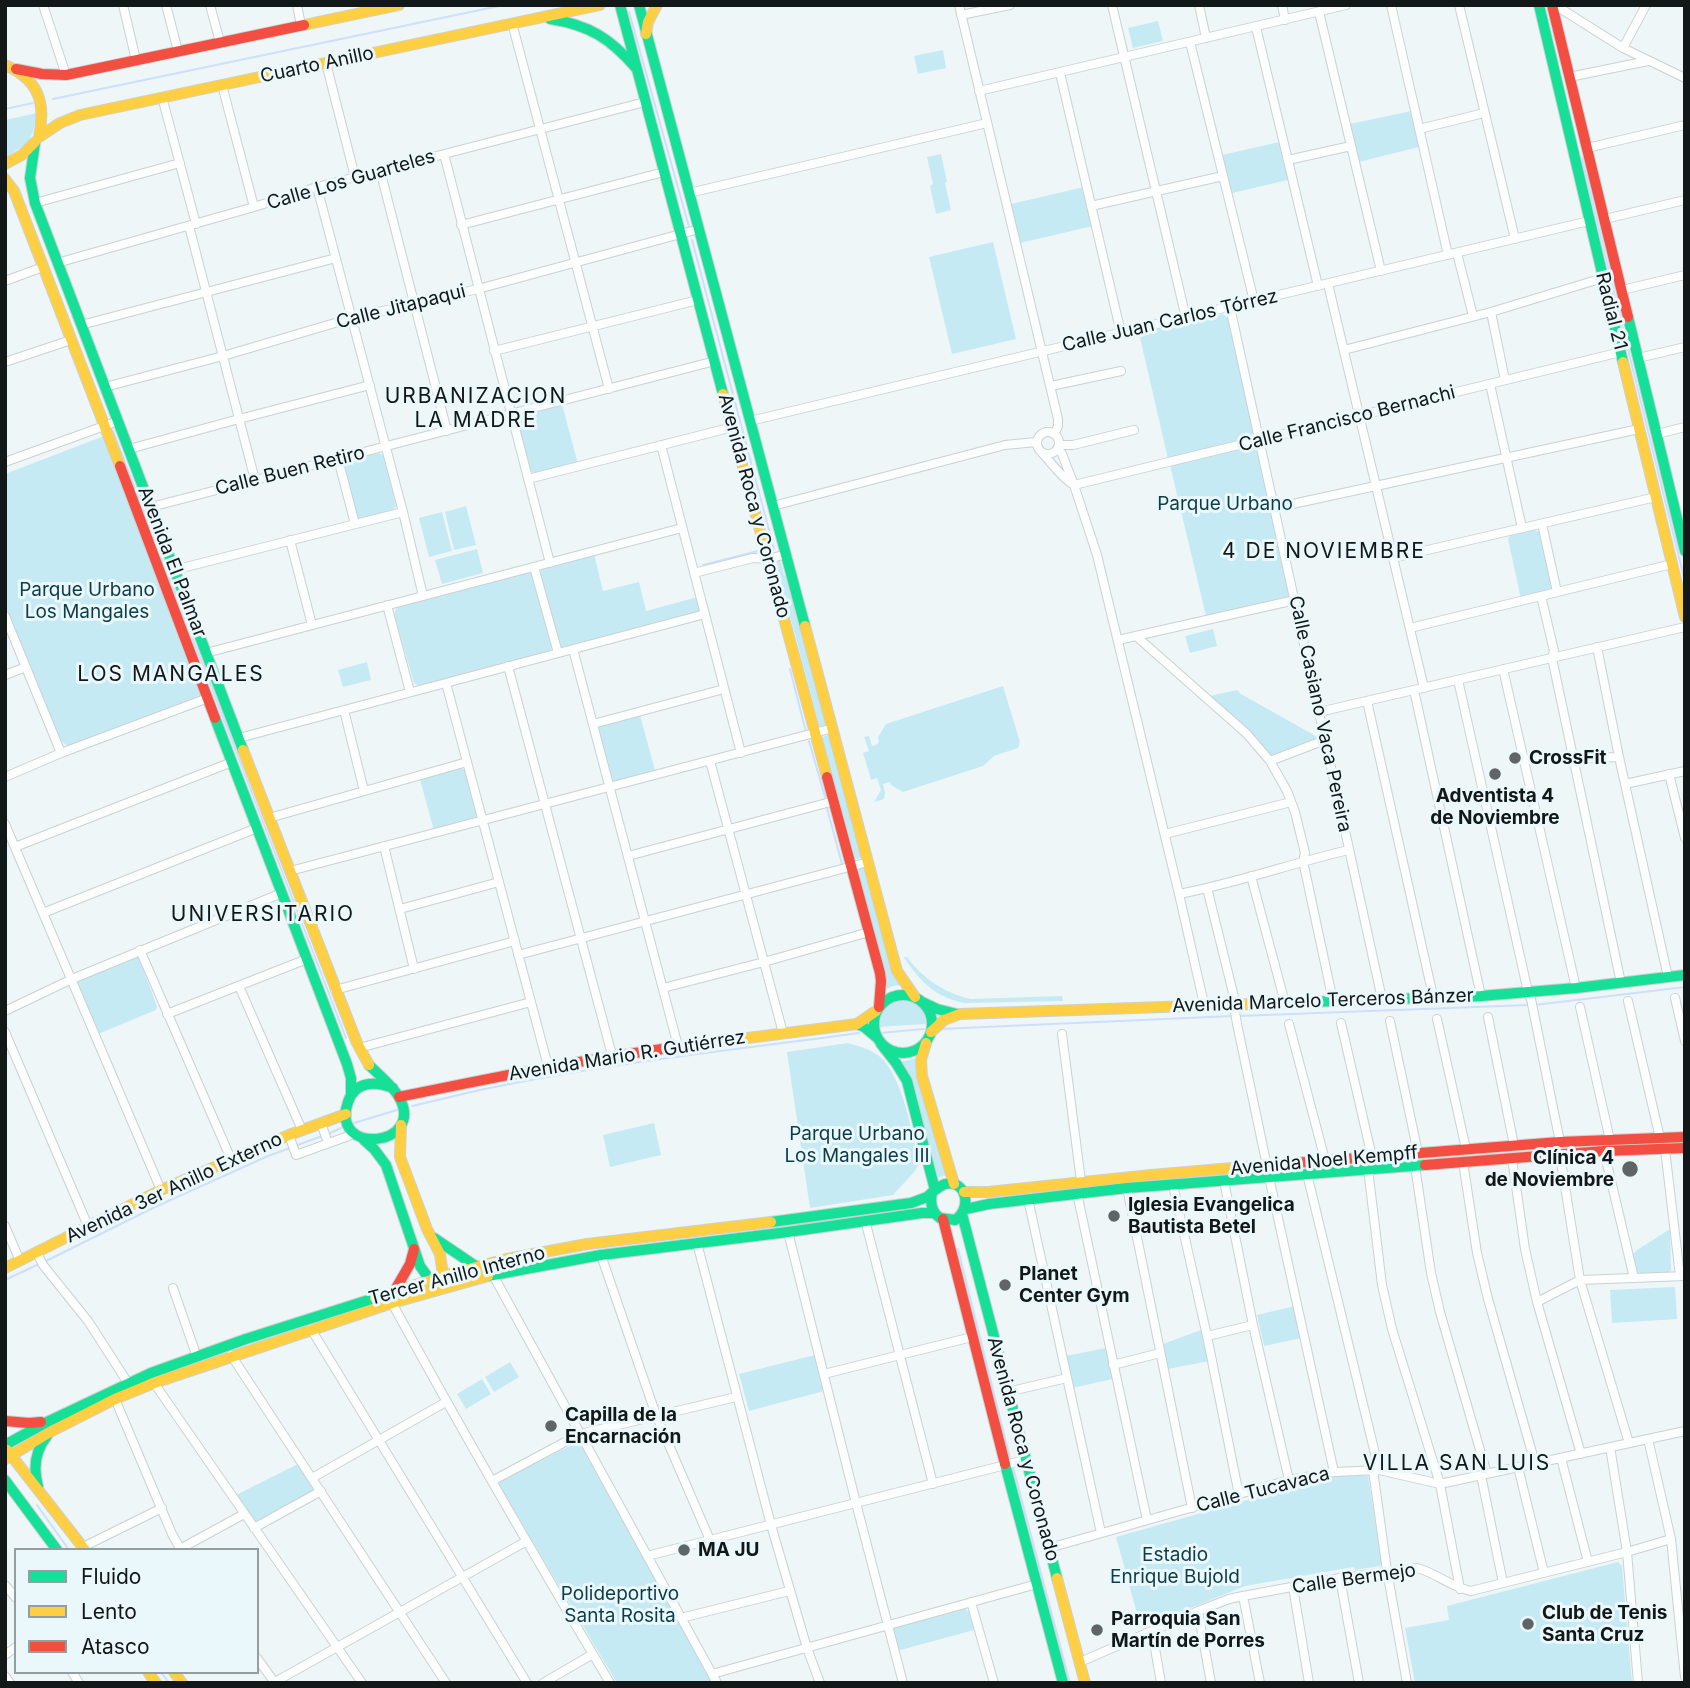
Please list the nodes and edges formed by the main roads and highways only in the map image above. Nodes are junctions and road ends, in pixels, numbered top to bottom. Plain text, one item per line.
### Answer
1 (399, 5) edge
2 (600, 5) edge
3 (620, 5) edge
4 (639, 5) edge
5 (657, 5) edge
6 (1539, 5) edge
7 (1557, 6) edge
8 (538, 18) junction
9 (646, 34) junction
10 (9, 66) edge
11 (636, 68) junction
12 (37, 139) junction
13 (5, 164) edge
14 (5, 179) edge
15 (1588, 187) junction
16 (52, 249) junction
17 (39, 254) junction
18 (1611, 278) junction
19 (1656, 464) junction
20 (1680, 508) edge
21 (1685, 551) edge
22 (162, 556) junction
23 (1684, 612) edge
24 (222, 717) junction
25 (300, 918) junction
26 (1685, 975) edge
27 (919, 1000) junction
28 (878, 1009) junction
29 (960, 1014) junction
30 (857, 1024) junction
31 (929, 1036) junction
32 (879, 1041) junction
33 (396, 1092) junction
34 (351, 1095) junction
35 (346, 1114) junction
36 (401, 1122) junction
37 (358, 1136) junction
38 (1626, 1139) junction
39 (1685, 1139) edge
40 (1560, 1142) junction
41 (1685, 1148) edge
42 (1462, 1149) junction
43 (1665, 1149) junction
44 (1599, 1151) junction
45 (1374, 1156) junction
46 (400, 1157) junction
47 (1517, 1157) junction
48 (386, 1165) junction
49 (1415, 1166) junction
50 (1268, 1171) junction
51 (1151, 1175) junction
52 (1066, 1183) junction
53 (959, 1188) junction
54 (1127, 1188) junction
55 (1080, 1189) junction
56 (934, 1192) junction
57 (1028, 1199) junction
58 (964, 1212) junction
59 (821, 1215) junction
60 (939, 1216) junction
61 (759, 1223) junction
62 (788, 1232) junction
63 (429, 1233) junction
64 (410, 1234) junction
65 (728, 1238) junction
66 (619, 1240) junction
67 (587, 1244) junction
68 (414, 1247) junction
69 (439, 1251) junction
70 (601, 1255) junction
71 (522, 1256) junction
72 (572, 1259) junction
73 (418, 1261) junction
74 (477, 1267) junction
75 (5, 1268) edge
76 (494, 1275) junction
77 (444, 1276) junction
78 (429, 1280) junction
79 (441, 1289) junction
80 (395, 1290) junction
81 (153, 1378) junction
82 (131, 1387) junction
83 (5, 1422) edge
84 (49, 1426) junction
85 (7, 1452) edge
86 (1015, 1463) junction
87 (5, 1480) edge
88 (5, 1491) edge
89 (41, 1492) junction
90 (20, 1500) junction
91 (56, 1548) edge
92 (83, 1548) edge
93 (171, 1675) edge
94 (182, 1683) edge
95 (1063, 1683) edge
96 (1084, 1683) edge

1 - 10 main road
2 - 8 main road, Cuarto Anillo
3 - 11 main road, Avenida Roca y Coronado
4 - 9 main road, Avenida Roca y Coronado
5 - 9 main road
6 - 15 main road, Radial 21
7 - 15 main road, Radial 21
8 - 11 main road
8 - 12 main road, Cuarto Anillo
9 - 27 main road, Avenida Roca y Coronado
10 - 12 main road, Avenida El Palmar
11 - 28 main road, Avenida Roca y Coronado
12 - 13 main road, Cuarto Anillo
12 - 16 main road, Avenida El Palmar
14 - 17 main road, Avenida El Palmar
15 - 18 main road, Radial 21
15 - 18 main road, Radial 21
16 - 17 main road
16 - 22 main road, Avenida El Palmar
17 - 22 main road, Avenida El Palmar
18 - 19 main road, Radial 21
18 - 19 main road, Radial 21
19 - 20 main road, Radial 21
19 - 23 main road, Radial 21
20 - 21 main road, Radial 21
22 - 24 main road, Avenida El Palmar
22 - 24 main road, Avenida El Palmar
24 - 25 main road, Avenida El Palmar
24 - 25 main road, Avenida El Palmar
25 - 33 main road, Avenida El Palmar
25 - 34 main road, Avenida El Palmar
26 - 29 main road, Avenida Marcelo Terceros Bánzer
27 - 28 main road
27 - 29 main road, Avenida Marcelo Terceros Bánzer
27 - 31 main road
28 - 30 main road, Avenida Mario R. Gutiérrez
28 - 32 main road
29 - 31 main road, Avenida Marcelo Terceros Bánzer
30 - 32 main road
30 - 33 main road, Avenida Mario R. Gutiérrez
31 - 32 main road
31 - 53 main road
32 - 56 main road
33 - 34 main road
33 - 36 main road
34 - 35 main road
35 - 37 main road
35 - 75 main road, Avenida 3er Anillo Externo
36 - 37 main road
36 - 46 main road
37 - 48 main road
38 - 39 main road, Avenida Noel Kempff
38 - 40 main road, Avenida Noel Kempff
38 - 43 main road
39 - 43 main road
40 - 42 main road, Avenida Noel Kempff
40 - 44 main road
40 - 47 main road
41 - 43 main road, Avenida Noel Kempff
42 - 45 main road, Avenida Noel Kempff
42 - 49 main road
43 - 44 main road, Avenida Noel Kempff
44 - 47 main road, Avenida Noel Kempff
45 - 49 main road
45 - 50 main road, Avenida Noel Kempff
46 - 48 main road
46 - 63 main road
47 - 49 main road, Avenida Noel Kempff
48 - 64 main road
49 - 50 main road, Avenida Noel Kempff
50 - 51 main road, Avenida Noel Kempff
50 - 54 main road, Avenida Noel Kempff
51 - 54 main road
51 - 55 main road, Avenida Noel Kempff
52 - 53 main road, Avenida Noel Kempff
52 - 55 main road, Avenida Noel Kempff
52 - 57 main road
53 - 56 main road
53 - 58 main road
54 - 55 main road, Avenida Noel Kempff
55 - 57 main road, Avenida Noel Kempff
56 - 59 main road, Tercer Anillo Interno
56 - 60 main road
57 - 58 main road, Avenida Noel Kempff
58 - 60 main road
58 - 86 main road, Avenida Roca y Coronado
59 - 61 main road, Tercer Anillo Interno
59 - 62 main road
60 - 62 main road, Tercer Anillo Interno
60 - 86 main road, Avenida Roca y Coronado
61 - 65 main road
61 - 66 main road, Tercer Anillo Interno
62 - 65 main road, Tercer Anillo Interno
63 - 64 main road
63 - 69 main road
63 - 74 main road
64 - 68 main road
65 - 70 main road, Tercer Anillo Interno
66 - 67 main road, Tercer Anillo Interno
66 - 70 main road
67 - 71 main road, Tercer Anillo Interno
67 - 72 main road
68 - 73 main road
68 - 80 main road
69 - 73 main road
69 - 77 main road
70 - 72 main road, Tercer Anillo Interno
71 - 74 main road, Tercer Anillo Interno
71 - 76 main road
72 - 76 main road, Tercer Anillo Interno
73 - 78 main road
74 - 77 main road, Tercer Anillo Interno
76 - 79 main road, Tercer Anillo Interno
77 - 78 main road, Tercer Anillo Interno
77 - 79 main road
78 - 79 main road
78 - 80 main road, Tercer Anillo Interno
79 - 81 main road, Tercer Anillo Interno
80 - 81 main road, Tercer Anillo Interno
81 - 82 main road, Tercer Anillo Interno
82 - 84 main road, Tercer Anillo Interno
82 - 84 main road, Tercer Anillo Interno
83 - 84 main road
84 - 85 main road, Tercer Anillo Interno
84 - 89 main road
85 - 89 main road
86 - 95 main road, Avenida Roca y Coronado
86 - 96 main road, Avenida Roca y Coronado
87 - 90 main road
88 - 90 main road
89 - 92 main road
90 - 91 main road
93 - 94 main road

